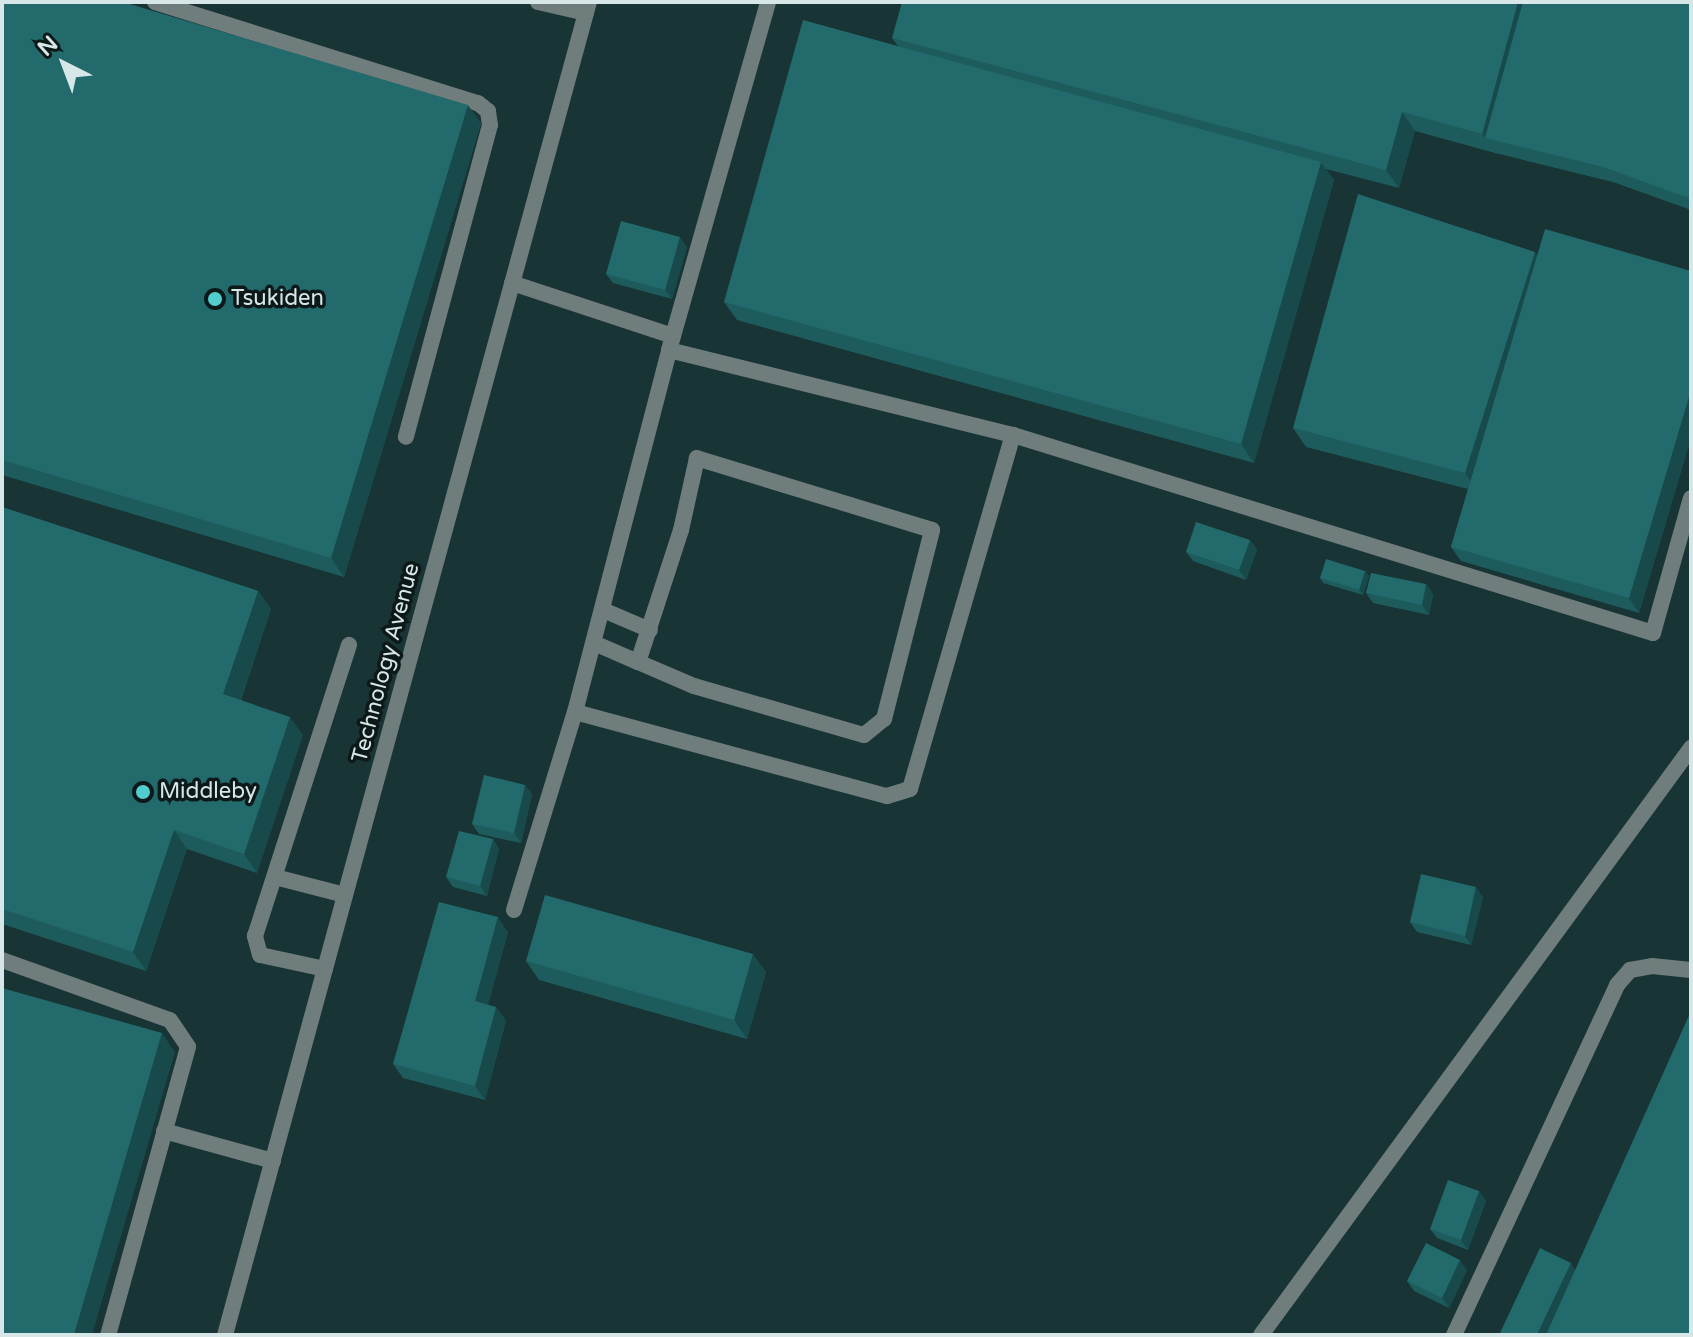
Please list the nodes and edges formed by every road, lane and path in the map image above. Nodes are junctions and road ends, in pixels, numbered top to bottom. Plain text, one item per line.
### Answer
1 (155, 2) edge
2 (538, 2) edge
3 (768, 2) edge
4 (587, 8) edge
5 (512, 283) junction
6 (671, 343) junction
7 (1013, 435) junction
8 (406, 437) dead end
9 (1691, 498) edge
10 (603, 610) junction
11 (650, 630) junction
12 (594, 643) junction
13 (349, 645) dead end
14 (638, 662) junction
15 (575, 712) junction
16 (1691, 748) edge
17 (275, 877) junction
18 (345, 895) junction
19 (514, 910) dead end
20 (2, 960) edge
21 (325, 969) junction
22 (1691, 970) edge
23 (164, 1131) junction
24 (273, 1161) junction
25 (108, 1335) edge
26 (225, 1335) edge
27 (1261, 1335) edge
28 (1454, 1335) edge

1 - 8 street
2 - 4 street
3 - 6 street
4 - 5 street, Technology Avenue
5 - 6 street
5 - 18 street, Technology Avenue
6 - 7 street
6 - 10 street
7 - 9 street
7 - 15 street
10 - 11 street
10 - 12 street
11 - 14 street
11 - 14 street
12 - 14 street
12 - 15 street
13 - 17 street
15 - 19 street
16 - 27 street
17 - 18 street
17 - 21 street
18 - 21 street, Technology Avenue
20 - 23 street
21 - 24 street, Technology Avenue
22 - 28 street
23 - 24 street
23 - 25 street
24 - 26 street, Technology Avenue

